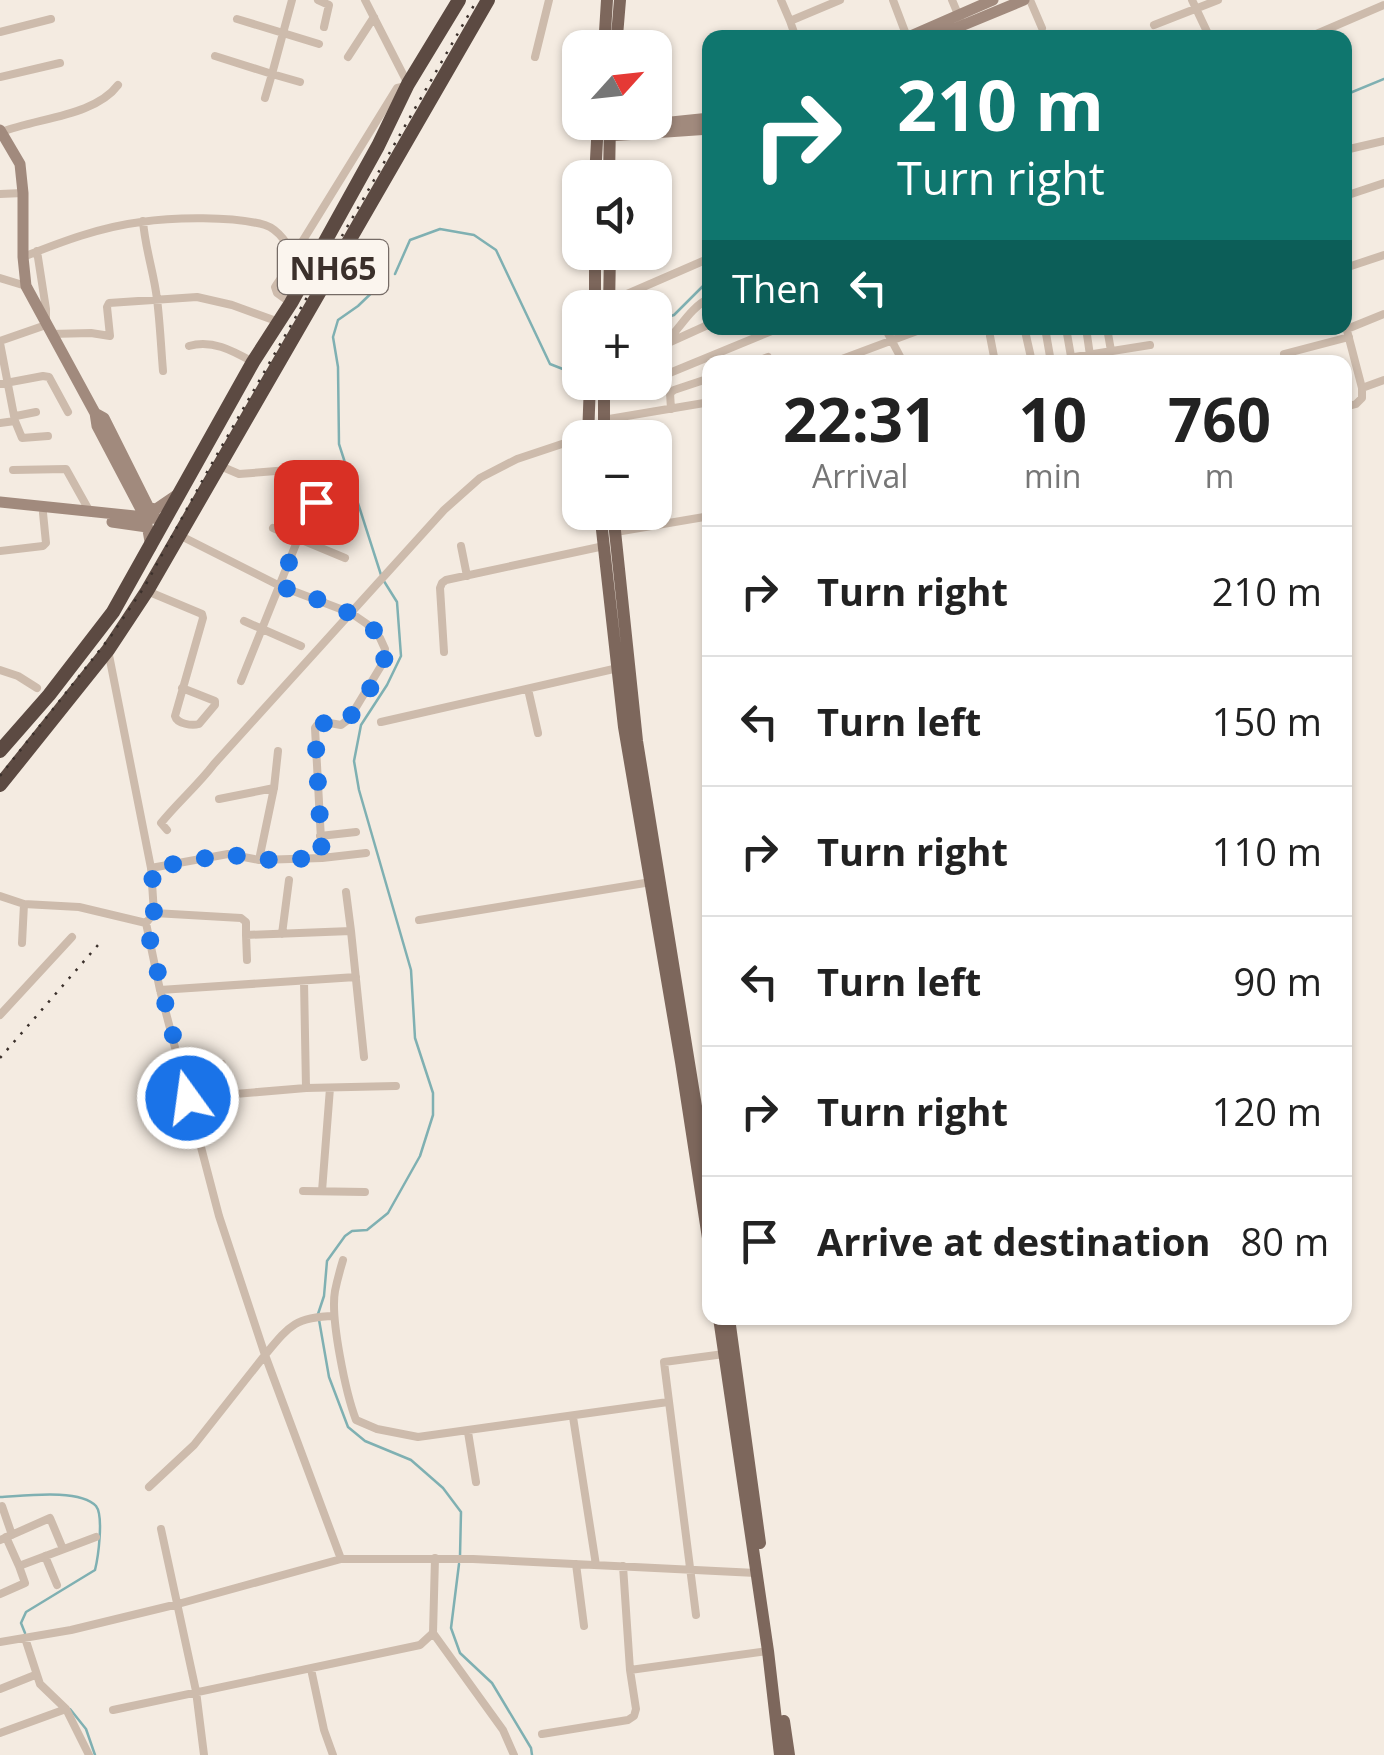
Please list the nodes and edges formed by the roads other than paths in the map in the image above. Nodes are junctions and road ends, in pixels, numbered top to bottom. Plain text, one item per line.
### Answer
1 (292, 0) edge
2 (318, 0) edge
3 (365, 0) edge
4 (459, 0) edge
5 (488, 0) edge
6 (548, 0) edge
7 (607, 0) edge
8 (620, 0) edge
9 (781, 0) edge
10 (840, 0) edge
11 (894, 0) edge
12 (952, 0) edge
13 (994, 0) edge
14 (1027, 0) edge
15 (1218, 0) edge
16 (1194, 4) edge
17 (1384, 5) edge
18 (374, 17) junction
19 (51, 19) dead end
20 (238, 19) dead end
21 (960, 20) junction
22 (790, 21) junction
23 (1154, 25) dead end
24 (324, 27) dead end
25 (1042, 28) dead end
26 (605, 30) edge
27 (618, 30) edge
28 (793, 30) edge
29 (904, 30) edge
30 (928, 30) edge
31 (944, 30) edge
32 (1206, 30) edge
33 (1325, 30) edge
34 (0, 32) edge
35 (284, 32) junction
36 (319, 44) dead end
37 (215, 56) dead end
38 (348, 57) dead end
39 (535, 57) dead end
40 (60, 63) dead end
41 (272, 74) junction
42 (0, 77) edge
43 (300, 82) dead end
44 (118, 85) dead end
45 (407, 88) junction
46 (265, 98) dead end
47 (702, 119) edge
48 (672, 122) edge
49 (672, 128) edge
50 (702, 129) edge
51 (1, 131) edge
52 (1384, 141) edge
53 (1352, 148) edge
54 (362, 158) junction
55 (1384, 182) edge
56 (22, 193) junction
57 (1352, 193) edge
58 (0, 194) edge
59 (143, 221) junction
60 (38, 251) junction
61 (1384, 255) edge
62 (22, 257) junction
63 (290, 260) junction
64 (702, 261) edge
65 (1352, 266) edge
66 (0, 278) edge
67 (26, 286) junction
68 (636, 290) edge
69 (157, 298) junction
70 (291, 302) junction
71 (702, 303) edge
72 (1384, 314) edge
73 (280, 322) junction
74 (702, 328) edge
75 (1352, 328) edge
76 (49, 329) junction
77 (759, 335) edge
78 (889, 335) edge
79 (905, 335) edge
80 (1108, 335) edge
81 (1334, 335) edge
82 (1348, 335) edge
83 (672, 336) edge
84 (990, 336) dead end
85 (891, 340) junction
86 (672, 341) edge
87 (0, 342) edge
88 (1150, 345) dead end
89 (189, 346) dead end
90 (869, 350) junction
91 (1111, 351) junction
92 (1284, 354) dead end
93 (711, 355) edge
94 (854, 355) edge
95 (869, 355) edge
96 (899, 355) edge
97 (994, 355) edge
98 (1100, 355) edge
99 (1112, 355) edge
100 (702, 359) edge
101 (253, 362) junction
102 (1356, 368) junction
103 (1352, 369) edge
104 (163, 371) dead end
105 (672, 372) edge
106 (1384, 380) edge
107 (702, 381) edge
108 (3, 383) edge
109 (1362, 388) junction
110 (604, 400) edge
111 (702, 403) edge
112 (1352, 404) edge
113 (671, 409) junction
114 (36, 412) dead end
115 (68, 412) dead end
116 (95, 414) junction
117 (15, 418) junction
118 (604, 420) joint
119 (0, 423) edge
120 (48, 436) dead end
121 (207, 442) junction
122 (562, 444) edge
123 (197, 462) junction
124 (220, 462) junction
125 (314, 468) dead end
126 (13, 470) dead end
127 (310, 486) dead end
128 (178, 494) junction
129 (0, 506) edge
130 (90, 512) junction
131 (44, 513) junction
132 (702, 517) edge
133 (164, 520) junction
134 (142, 522) junction
135 (273, 528) dead end
136 (602, 530) edge
137 (616, 532) joint
138 (179, 535) junction
139 (298, 539) junction
140 (462, 546) dead end
141 (604, 546) junction
142 (152, 547) junction
143 (0, 551) edge
144 (345, 558) dead end
145 (468, 576) junction
146 (280, 586) junction
147 (147, 591) junction
148 (351, 612) junction
149 (244, 622) dead end
150 (262, 628) junction
151 (301, 646) dead end
152 (108, 650) junction
153 (444, 652) dead end
154 (618, 668) junction
155 (0, 670) edge
156 (241, 681) dead end
157 (37, 688) dead end
158 (182, 688) junction
159 (528, 689) junction
160 (381, 722) dead end
161 (538, 733) dead end
162 (0, 750) edge
163 (278, 750) dead end
164 (0, 785) edge
165 (274, 788) junction
166 (218, 798) dead end
167 (167, 830) dead end
168 (356, 832) dead end
169 (320, 836) junction
170 (366, 853) dead end
171 (322, 858) junction
172 (259, 860) junction
173 (152, 868) junction
174 (289, 880) dead end
175 (651, 882) junction
176 (346, 892) dead end
177 (0, 896) edge
178 (24, 904) junction
179 (154, 913) junction
180 (419, 920) dead end
181 (146, 923) junction
182 (351, 931) junction
183 (282, 934) junction
184 (246, 935) junction
185 (72, 937) dead end
186 (22, 942) dead end
187 (247, 960) dead end
188 (356, 977) junction
189 (304, 981) junction
190 (160, 990) junction
191 (0, 1015) edge
192 (364, 1057) dead end
193 (222, 1064) dead end
194 (180, 1070) junction
195 (156, 1073) dead end
196 (396, 1086) dead end
197 (306, 1088) junction
198 (330, 1088) junction
199 (188, 1098) junction
200 (702, 1143) edge
201 (303, 1191) dead end
202 (322, 1192) junction
203 (365, 1192) dead end
204 (702, 1201) edge
205 (343, 1260) dead end
206 (334, 1316) junction
207 (721, 1325) edge
208 (730, 1325) edge
209 (724, 1354) junction
210 (265, 1355) junction
211 (668, 1402) junction
212 (573, 1417) junction
213 (468, 1432) junction
214 (476, 1482) dead end
215 (149, 1487) dead end
216 (2, 1506) edge
217 (162, 1528) dead end
218 (6, 1537) edge
219 (96, 1537) dead end
220 (62, 1550) junction
221 (45, 1556) junction
222 (435, 1558) junction
223 (340, 1559) junction
224 (576, 1564) junction
225 (596, 1565) junction
226 (18, 1566) junction
227 (623, 1566) junction
228 (692, 1570) junction
229 (756, 1573) junction
230 (57, 1585) dead end
231 (0, 1594) edge
232 (178, 1604) junction
233 (696, 1615) dead end
234 (584, 1626) dead end
235 (433, 1633) junction
236 (25, 1638) junction
237 (0, 1642) edge
238 (768, 1651) junction
239 (311, 1669) junction
240 (630, 1670) junction
241 (35, 1674) junction
242 (0, 1688) edge
243 (196, 1691) junction
244 (66, 1709) junction
245 (113, 1710) dead end
246 (0, 1733) edge
247 (542, 1734) dead end
248 (90, 1755) edge
249 (204, 1755) edge
250 (333, 1755) edge
251 (514, 1755) edge
252 (780, 1755) edge
253 (789, 1755) edge

1 - 35 street
2 - 24 street
3 - 18 street
4 - 45 highway, NH65
5 - 124 highway, NH65
6 - 39 street
7 - 26 main road
8 - 27 main road
9 - 22 street
10 - 22 street
11 - 29 street
12 - 21 street
13 - 21 street
14 - 21 street
14 - 25 street
15 - 16 street
16 - 23 street
16 - 32 street
17 - 33 street
18 - 38 street
18 - 45 street
19 - 34 street
20 - 35 street
21 - 30 street
21 - 31 street
22 - 28 street
35 - 36 street
35 - 41 street
37 - 41 street
40 - 42 street
41 - 43 street
41 - 46 street
44 - 51 street
45 - 54 highway, NH65
47 - 48 street
49 - 50 street
51 - 56 street
52 - 53 street
54 - 63 street
54 - 70 highway, NH65
55 - 57 street
56 - 58 street
56 - 62 street
59 - 60 street
59 - 63 street
59 - 69 street
60 - 62 street
60 - 76 street
61 - 65 street
62 - 67 street
63 - 70 street
64 - 68 street
66 - 67 street
67 - 76 street
69 - 73 street
69 - 76 street
69 - 104 street
70 - 73 highway, NH65
71 - 83 street
72 - 75 street
73 - 101 highway, NH65
74 - 86 street
76 - 87 street
76 - 116 street
77 - 93 street
78 - 85 street
79 - 85 street
80 - 91 street
81 - 92 street
82 - 102 street
84 - 97 street
85 - 90 street
85 - 96 street
87 - 108 street
88 - 91 street
89 - 101 street
90 - 94 street
90 - 95 street
91 - 98 street
91 - 99 street
100 - 105 street
101 - 121 highway, NH65
102 - 103 street
102 - 109 street
106 - 109 street
107 - 113 street
108 - 115 street
108 - 117 street
109 - 112 street
110 - 118 main road
111 - 113 street
113 - 118 street
114 - 117 street
116 - 128 street
116 - 134 street
117 - 119 street
117 - 120 street
121 - 123 highway, NH65
121 - 124 highway
122 - 148 street
123 - 124 highway
123 - 128 highway, NH65
124 - 125 street
124 - 138 highway, NH65
126 - 130 street
127 - 139 street
128 - 133 highway, NH65
129 - 130 street
129 - 131 street
130 - 134 street
131 - 134 street
131 - 143 street
132 - 137 street
133 - 134 street
133 - 142 highway, NH65
134 - 142 street
135 - 139 street
136 - 141 main road
137 - 200 main road
138 - 146 street
138 - 147 highway, NH65
139 - 144 street
139 - 146 street
140 - 145 street
141 - 145 street
141 - 154 main road
142 - 162 highway, NH65
145 - 153 street
146 - 148 street
146 - 150 street
147 - 152 highway, NH65
147 - 158 street
148 - 167 street
148 - 169 street
149 - 150 street
150 - 151 street
150 - 156 street
152 - 164 highway, NH65
152 - 173 street
154 - 159 street
154 - 175 main road
155 - 157 street
158 - 158 street
159 - 160 street
159 - 161 street
163 - 165 street
165 - 166 street
165 - 172 street
168 - 169 street
169 - 171 street
170 - 171 street
171 - 172 street
172 - 173 street
173 - 179 street
174 - 183 street
175 - 180 street
175 - 204 main road
176 - 182 street
177 - 178 street
178 - 181 street
178 - 186 street
179 - 181 street
179 - 184 street
181 - 190 street
182 - 183 street
182 - 188 street
183 - 184 street
184 - 187 street
185 - 191 street
188 - 189 street
188 - 192 street
189 - 190 street
189 - 197 street
190 - 194 street
193 - 194 street
194 - 195 street
194 - 199 street
196 - 198 street
197 - 198 street
197 - 199 street
198 - 202 street
199 - 210 street
201 - 202 street
202 - 203 street
205 - 206 street
206 - 210 street
206 - 213 street
207 - 209 main road
208 - 253 main road
209 - 211 street
209 - 229 main road
210 - 215 street
210 - 223 street
211 - 212 street
211 - 228 street
212 - 213 street
212 - 225 street
213 - 214 street
216 - 218 street
217 - 232 street
218 - 220 street
218 - 226 street
219 - 220 street
220 - 221 street
221 - 226 street
221 - 230 street
222 - 223 street
222 - 224 street
222 - 235 street
223 - 232 street
224 - 225 street
224 - 234 street
225 - 227 street
226 - 231 street
227 - 228 street
227 - 240 street
228 - 229 street
228 - 233 street
229 - 238 main road
232 - 236 street
232 - 243 street
235 - 239 street
235 - 251 street
236 - 237 street
236 - 241 street
238 - 240 street
238 - 252 main road
239 - 243 street
239 - 250 street
240 - 247 street
241 - 242 street
241 - 244 street
243 - 245 street
243 - 249 street
244 - 246 street
244 - 248 street

